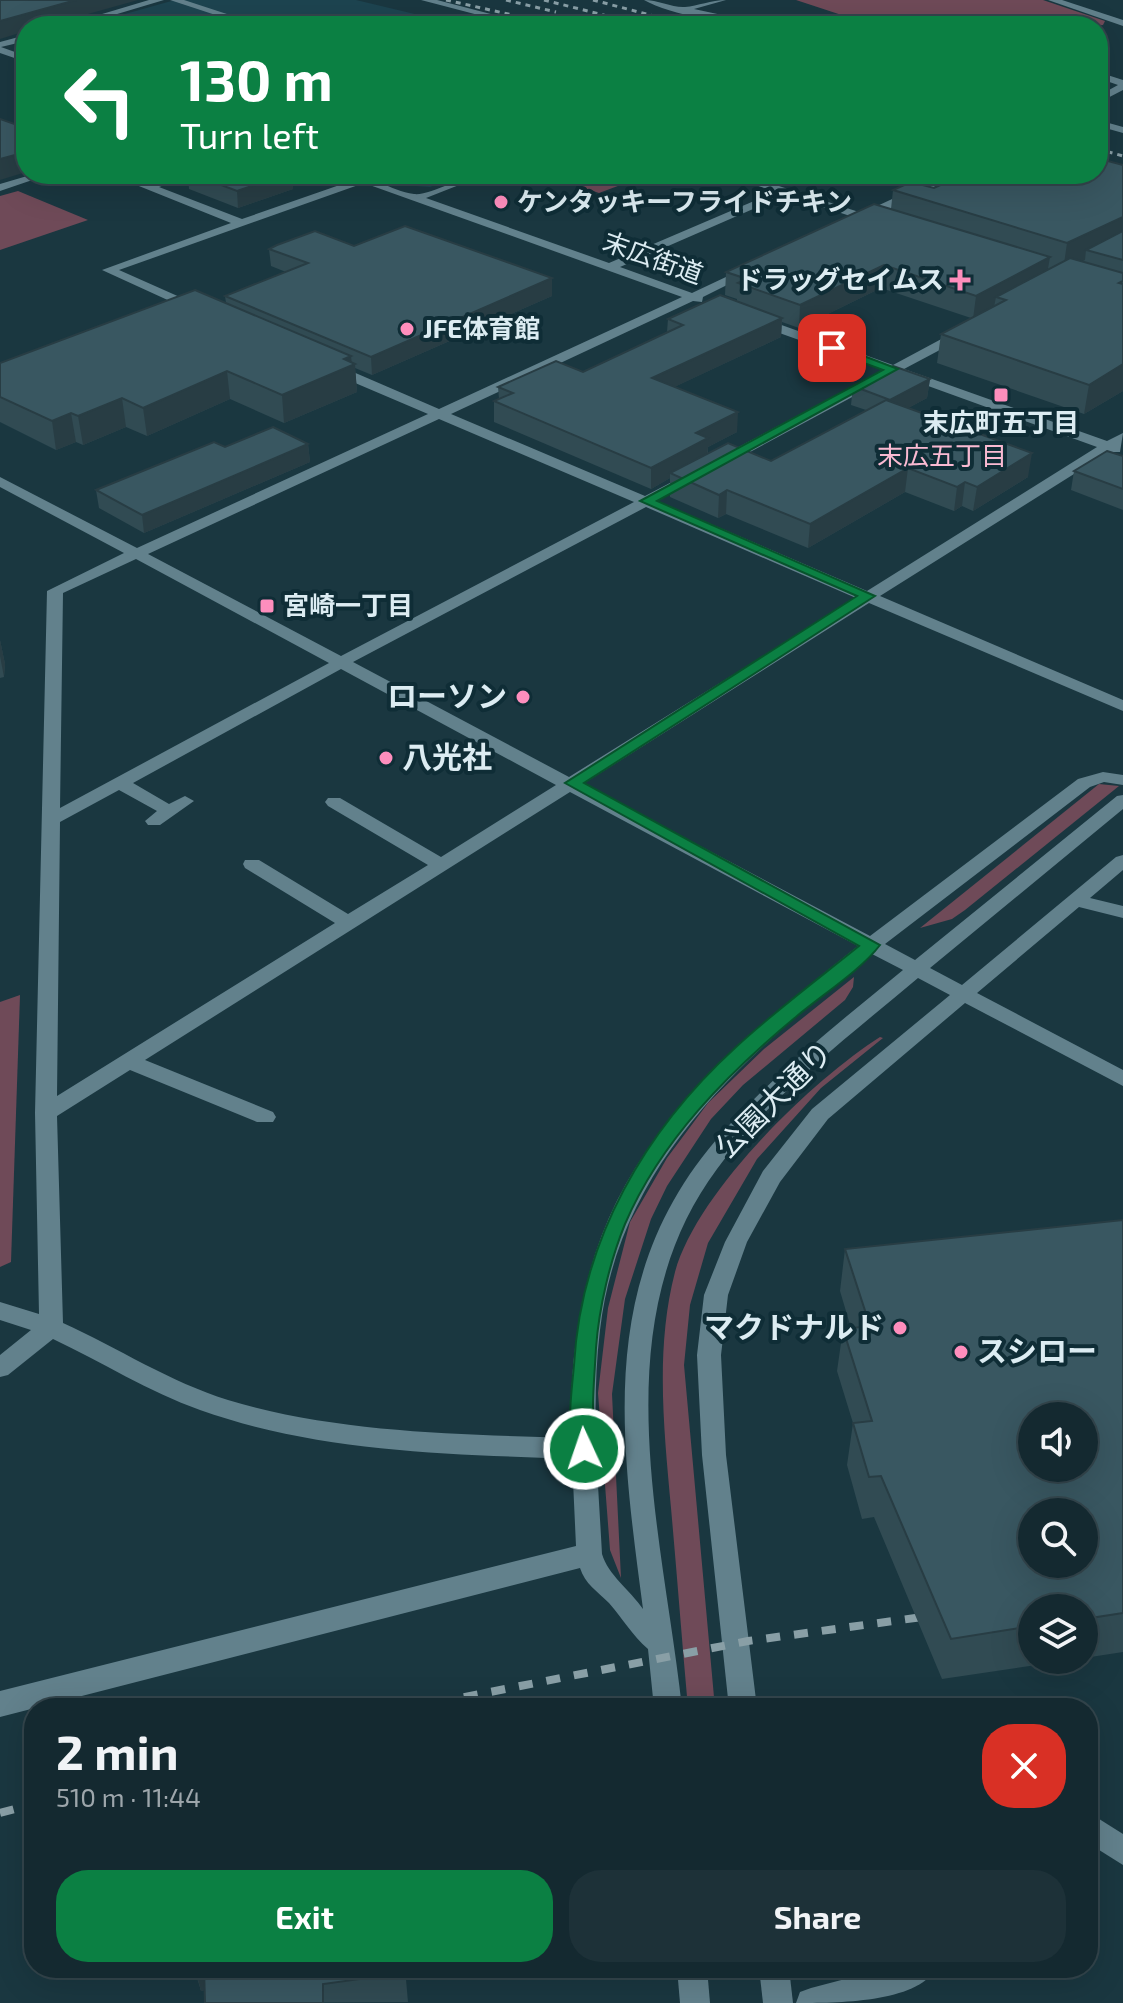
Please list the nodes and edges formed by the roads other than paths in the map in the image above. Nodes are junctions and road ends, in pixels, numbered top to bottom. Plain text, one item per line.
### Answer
1 (159, 0) edge
2 (175, 0) edge
3 (426, 0) edge
4 (649, 0) edge
5 (721, 0) edge
6 (1053, 0) edge
7 (682, 10) junction
8 (102, 16) edge
9 (227, 16) edge
10 (491, 16) edge
11 (715, 16) edge
12 (1102, 16) edge
13 (140, 184) edge
14 (157, 184) edge
15 (351, 184) edge
16 (375, 184) edge
17 (454, 184) edge
18 (763, 184) edge
19 (936, 184) edge
20 (148, 187) junction
21 (786, 191) junction
22 (416, 198) junction
23 (871, 219) junction
24 (240, 222) junction
25 (836, 230) edge
26 (767, 263) edge
27 (608, 268) junction
28 (693, 298) junction
29 (712, 305) edge
30 (208, 314) edge
31 (742, 315) edge
32 (972, 328) edge
33 (322, 363) edge
34 (892, 369) junction
35 (437, 413) junction
36 (1123, 437) edge
37 (1115, 449) edge
38 (0, 481) edge
39 (647, 501) junction
40 (137, 553) junction
41 (868, 596) junction
42 (342, 662) junction
43 (1123, 706) edge
44 (1123, 780) edge
45 (120, 783) junction
46 (573, 783) junction
47 (1123, 800) edge
48 (334, 802) dead end
49 (170, 811) dead end
50 (51, 820) junction
51 (1123, 861) edge
52 (252, 864) dead end
53 (442, 865) junction
54 (1077, 900) junction
55 (1123, 912) edge
56 (349, 923) junction
57 (871, 945) junction
58 (916, 969) junction
59 (963, 994) junction
60 (128, 1061) junction
61 (1123, 1079) edge
62 (46, 1113) junction
63 (265, 1117) dead end
64 (0, 1311) edge
65 (51, 1327) junction
66 (0, 1368) edge
67 (584, 1449) junction
68 (589, 1554) junction
69 (663, 1645) junction
70 (667, 1698) edge
71 (742, 1698) edge
72 (0, 1704) edge
73 (1098, 1833) edge
74 (1123, 1851) edge
75 (693, 1978) edge
76 (775, 1978) edge
77 (908, 1978) edge
78 (695, 2003) edge
79 (778, 2003) edge
80 (811, 2003) edge

1 - 8 street
2 - 9 street
3 - 10 street
4 - 7 street
5 - 7 street
6 - 12 street
7 - 11 street
13 - 20 street
14 - 20 street
15 - 24 street
16 - 22 street, 末広街道
17 - 22 street
18 - 21 street
19 - 23 street
20 - 24 street
21 - 23 street
21 - 27 street
22 - 27 street, 末広街道
23 - 25 street
24 - 30 street
26 - 28 street
27 - 28 street, 末広街道
28 - 29 street, 末広街道
28 - 35 street
31 - 34 street
32 - 34 street
33 - 35 street
34 - 37 street
34 - 39 street
35 - 39 street
35 - 40 street
36 - 37 street
37 - 41 street
38 - 40 street
39 - 41 street
39 - 42 street
40 - 42 street
40 - 50 street
41 - 43 street
41 - 46 street
42 - 45 street
42 - 46 street
44 - 57 street
45 - 49 street
45 - 50 street
46 - 53 street
46 - 57 street
47 - 58 street, 公園大通り
48 - 53 street
50 - 62 street
51 - 54 street, 公園大通り
52 - 56 street
53 - 56 street
54 - 55 street
54 - 59 street, 公園大通り
56 - 60 street
57 - 58 street
57 - 67 street
58 - 59 street
58 - 69 street, 公園大通り
59 - 61 street
59 - 71 street, 公園大通り
60 - 62 street
60 - 63 street
62 - 65 street
64 - 65 street
65 - 66 street
65 - 67 street
67 - 68 street
68 - 69 street
68 - 72 street
69 - 70 street, 公園大通り
73 - 74 street
75 - 78 street
76 - 79 street
77 - 80 street

